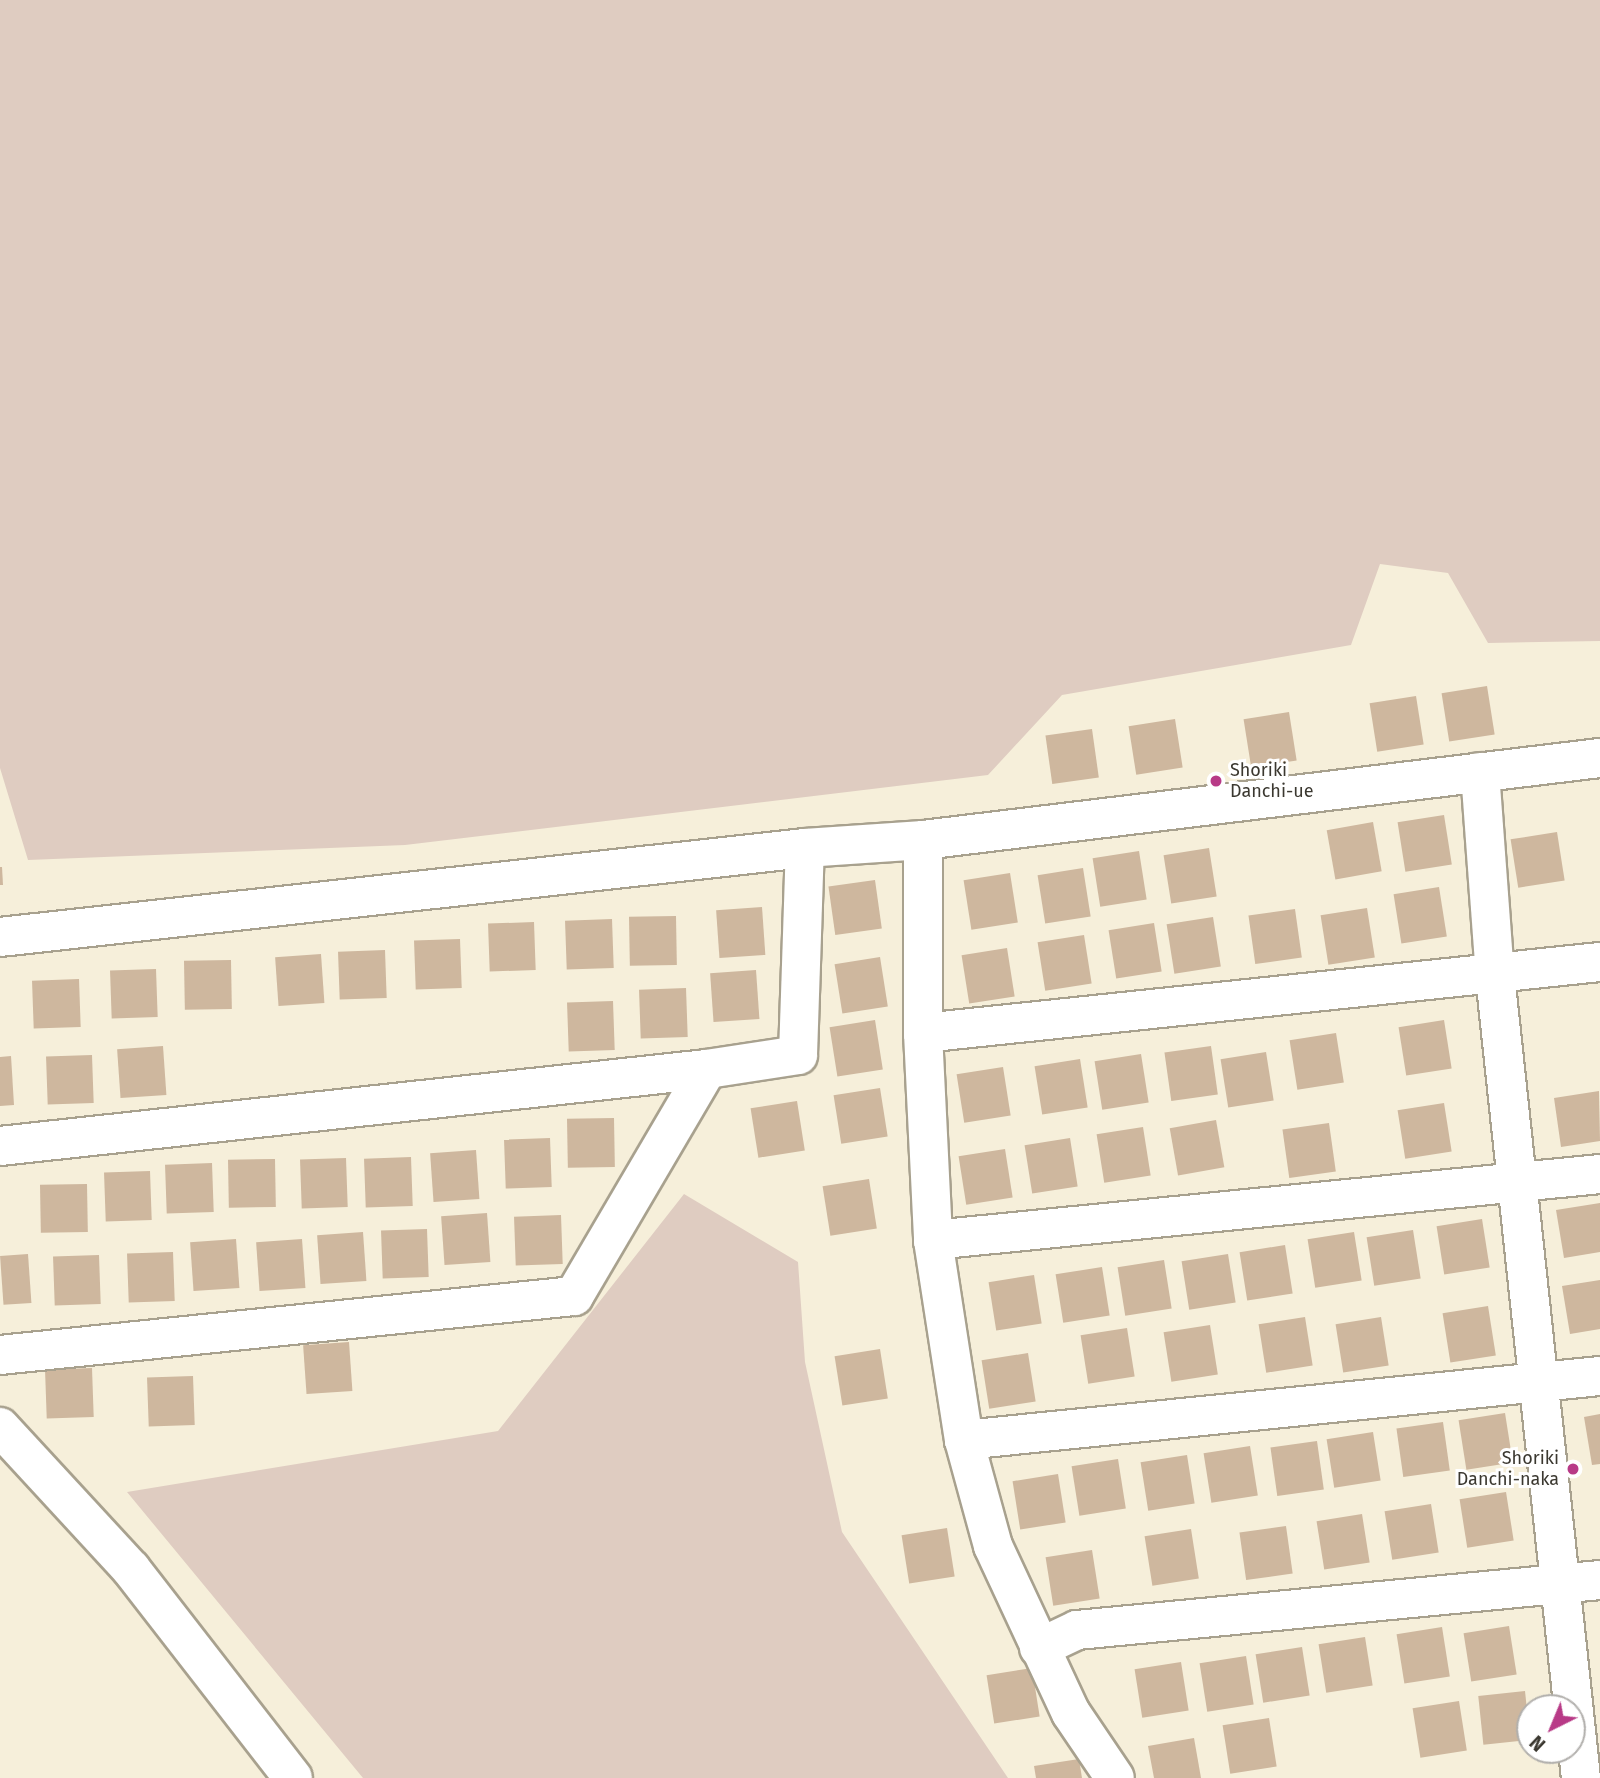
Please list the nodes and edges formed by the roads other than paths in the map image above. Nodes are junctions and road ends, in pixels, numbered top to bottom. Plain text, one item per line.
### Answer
1 (1600, 758) edge
2 (1480, 772) junction
3 (923, 840) junction
4 (805, 848) junction
5 (0, 937) edge
6 (1600, 962) edge
7 (1495, 976) junction
8 (923, 1033) junction
9 (707, 1069) junction
10 (0, 1146) edge
11 (1600, 1174) edge
12 (1519, 1185) junction
13 (933, 1240) junction
14 (0, 1355) edge
15 (1600, 1376) edge
16 (1538, 1383) junction
17 (0, 1427) edge
18 (964, 1440) junction
19 (1600, 1580) edge
20 (1560, 1584) junction
21 (1039, 1648) junction
22 (293, 1778) edge
23 (1115, 1778) edge
24 (1581, 1778) edge

1 - 2 street
2 - 3 street
2 - 7 street
3 - 4 street
3 - 8 street
4 - 5 street
4 - 9 street
6 - 7 street
7 - 8 street
7 - 12 street
8 - 13 street
9 - 10 street
9 - 14 street
11 - 12 street
12 - 13 street
12 - 16 street
13 - 18 street
15 - 16 street
16 - 18 street
16 - 20 street
17 - 22 street
18 - 21 street
19 - 20 street
20 - 21 street
20 - 24 street
21 - 23 street

